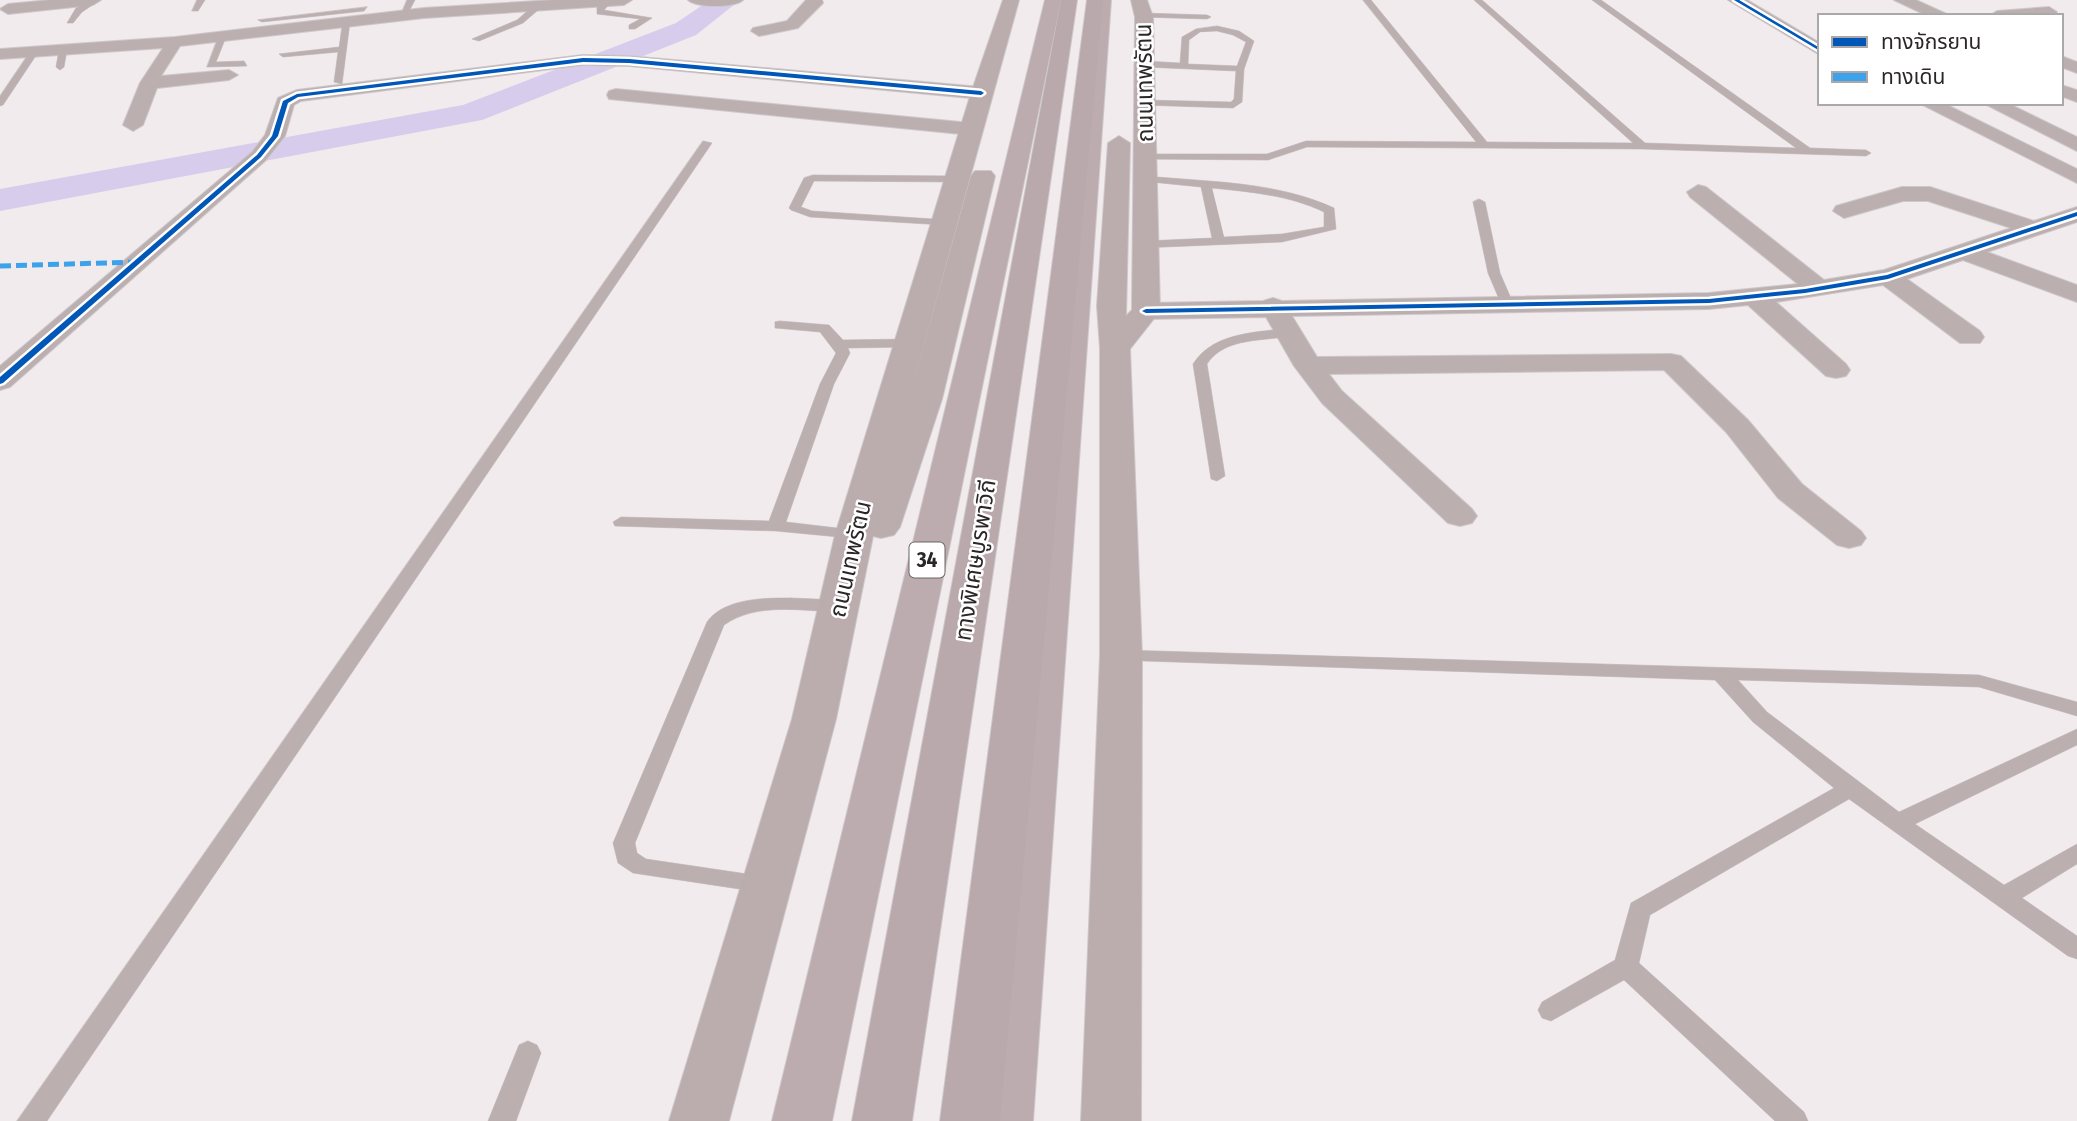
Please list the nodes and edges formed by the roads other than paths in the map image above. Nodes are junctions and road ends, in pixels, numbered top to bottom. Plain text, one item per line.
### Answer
1 (95, 0) edge
2 (201, 0) edge
3 (624, 0) edge
4 (696, 0) edge
5 (710, 0) edge
6 (735, 0) edge
7 (814, 0) edge
8 (1011, 0) edge
9 (1034, 0) edge
10 (1053, 0) edge
11 (1069, 0) edge
12 (1095, 0) edge
13 (1367, 0) edge
14 (1478, 0) edge
15 (1596, 0) edge
16 (1736, 0) edge
17 (1902, 0) edge
18 (608, 1) edge
19 (410, 4) edge
20 (541, 4) junction
21 (1129, 7) edge
22 (6, 9) edge
23 (195, 9) dead end
24 (364, 9) dead end
25 (2049, 12) dead end
26 (1938, 14) edge
27 (2023, 14) edge
28 (1208, 17) dead end
29 (70, 21) dead end
30 (262, 21) junction
31 (346, 22) junction
32 (632, 27) dead end
33 (758, 31) dead end
34 (1792, 33) junction
35 (1818, 34) edge
36 (222, 37) junction
37 (476, 39) dead end
38 (175, 42) junction
39 (342, 49) junction
40 (1818, 49) edge
41 (63, 50) junction
42 (35, 51) junction
43 (0, 54) edge
44 (283, 54) dead end
45 (244, 64) dead end
46 (1144, 64) junction
47 (1184, 66) junction
48 (60, 67) dead end
49 (1240, 69) junction
50 (229, 75) dead end
51 (339, 82) dead end
52 (149, 83) junction
53 (616, 95) dead end
54 (0, 103) edge
55 (1932, 105) edge
56 (1996, 105) edge
57 (1132, 110) junction
58 (984, 121) junction
59 (132, 125) dead end
60 (708, 143) dead end
61 (1484, 145) junction
62 (2077, 145) edge
63 (1642, 146) junction
64 (1806, 150) junction
65 (1866, 153) dead end
66 (2077, 155) edge
67 (2043, 160) junction
68 (1136, 177) junction
69 (2077, 177) edge
70 (969, 184) junction
71 (1206, 186) junction
72 (1698, 192) dead end
73 (1479, 202) dead end
74 (1844, 211) dead end
75 (2077, 214) edge
76 (944, 222) junction
77 (2034, 228) junction
78 (1219, 241) junction
79 (1145, 245) junction
80 (1964, 252) junction
81 (1888, 277) junction
82 (1819, 289) junction
83 (2077, 295) edge
84 (1754, 296) junction
85 (1507, 303) junction
86 (1273, 306) junction
87 (1146, 311) junction
88 (780, 325) dead end
89 (1289, 332) junction
90 (1970, 337) dead end
91 (909, 343) junction
92 (839, 344) junction
93 (1115, 348) junction
94 (11, 362) edge
95 (1308, 366) junction
96 (1836, 370) dead end
97 (0, 381) edge
98 (1217, 477) dead end
99 (1460, 516) dead end
100 (621, 522) dead end
101 (776, 526) junction
102 (853, 535) junction
103 (1849, 538) dead end
104 (838, 606) junction
105 (1121, 656) junction
106 (1720, 673) junction
107 (2077, 709) edge
108 (814, 719) junction
109 (2077, 736) edge
110 (1850, 789) junction
111 (1899, 822) junction
112 (2077, 853) edge
113 (766, 884) junction
114 (2006, 896) junction
115 (2077, 949) edge
116 (1626, 966) junction
117 (1550, 1010) dead end
118 (528, 1053) dead end
119 (31, 1121) edge
120 (502, 1121) edge
121 (699, 1121) edge
122 (802, 1121) edge
123 (882, 1121) edge
124 (970, 1121) edge
125 (1003, 1121) edge
126 (1111, 1121) edge
127 (1794, 1121) edge

1 - 22 street
1 - 29 lane
2 - 23 lane
3 - 18 street
4 - 5 street
5 - 6 street
7 - 33 street
8 - 58 main road, ถนนเทพรัตน
9 - 58 main road
10 - 122 highway, 34
11 - 123 highway, ทางพิเศษบูรพาวิถี
12 - 124 highway
13 - 61 lane
14 - 63 lane
15 - 64 lane
16 - 34 street
17 - 26 street
18 - 20 street
18 - 32 lane
19 - 20 street
19 - 31 street
20 - 37 lane
21 - 28 lane
21 - 46 main road, ถนนเทพรัตน
21 - 125 highway, ถนนเทพรัตน
24 - 30 lane
25 - 27 street
30 - 31 street
30 - 36 street
31 - 39 lane
34 - 35 street
34 - 40 street
36 - 38 street
36 - 45 lane
38 - 41 street
38 - 52 street
39 - 44 lane
39 - 51 lane
41 - 42 street
41 - 48 lane
42 - 43 street
42 - 54 lane
46 - 47 lane
46 - 57 main road, ถนนเทพรัตน
47 - 49 lane
47 - 49 lane
49 - 57 lane
50 - 52 street
52 - 59 street
53 - 58 street
55 - 67 street
56 - 62 street
57 - 68 main road, ถนนเทพรัตน
58 - 70 main road, ถนนเทพรัตน
58 - 94 street
60 - 119 lane
61 - 63 lane
61 - 68 lane
63 - 64 lane
64 - 65 lane
66 - 67 street
67 - 69 street
68 - 71 lane
68 - 79 main road, ถนนเทพรัตน
68 - 93 main road
70 - 76 main road, ถนนเทพรัตน
70 - 76 lane
70 - 108 main road
71 - 78 lane
71 - 78 lane
72 - 82 street
73 - 85 lane
74 - 77 street
75 - 77 street
76 - 91 main road, ถนนเทพรัตน
77 - 80 street
78 - 79 lane
79 - 87 main road, ถนนเทพรัตน
80 - 81 street
80 - 83 street
81 - 82 street
81 - 90 street
82 - 84 street
84 - 85 street
84 - 96 street
85 - 86 street
86 - 87 street
86 - 89 street
87 - 93 main road
88 - 92 lane
89 - 95 street
89 - 98 lane
91 - 92 lane
91 - 102 main road, ถนนเทพรัตน
92 - 101 lane
93 - 105 main road
94 - 97 street
95 - 99 street
95 - 103 street
100 - 101 lane
101 - 102 lane
102 - 104 main road, ถนนเทพรัตน
104 - 108 main road, ถนนเทพรัตน
104 - 113 lane
105 - 106 lane
105 - 126 main road
106 - 107 lane
106 - 110 lane
108 - 113 main road, ถนนเทพรัตน
109 - 111 lane
110 - 111 lane
110 - 116 lane
111 - 114 lane
112 - 114 lane
113 - 121 main road, ถนนเทพรัตน
114 - 115 lane
116 - 117 lane
116 - 127 lane
118 - 120 lane

